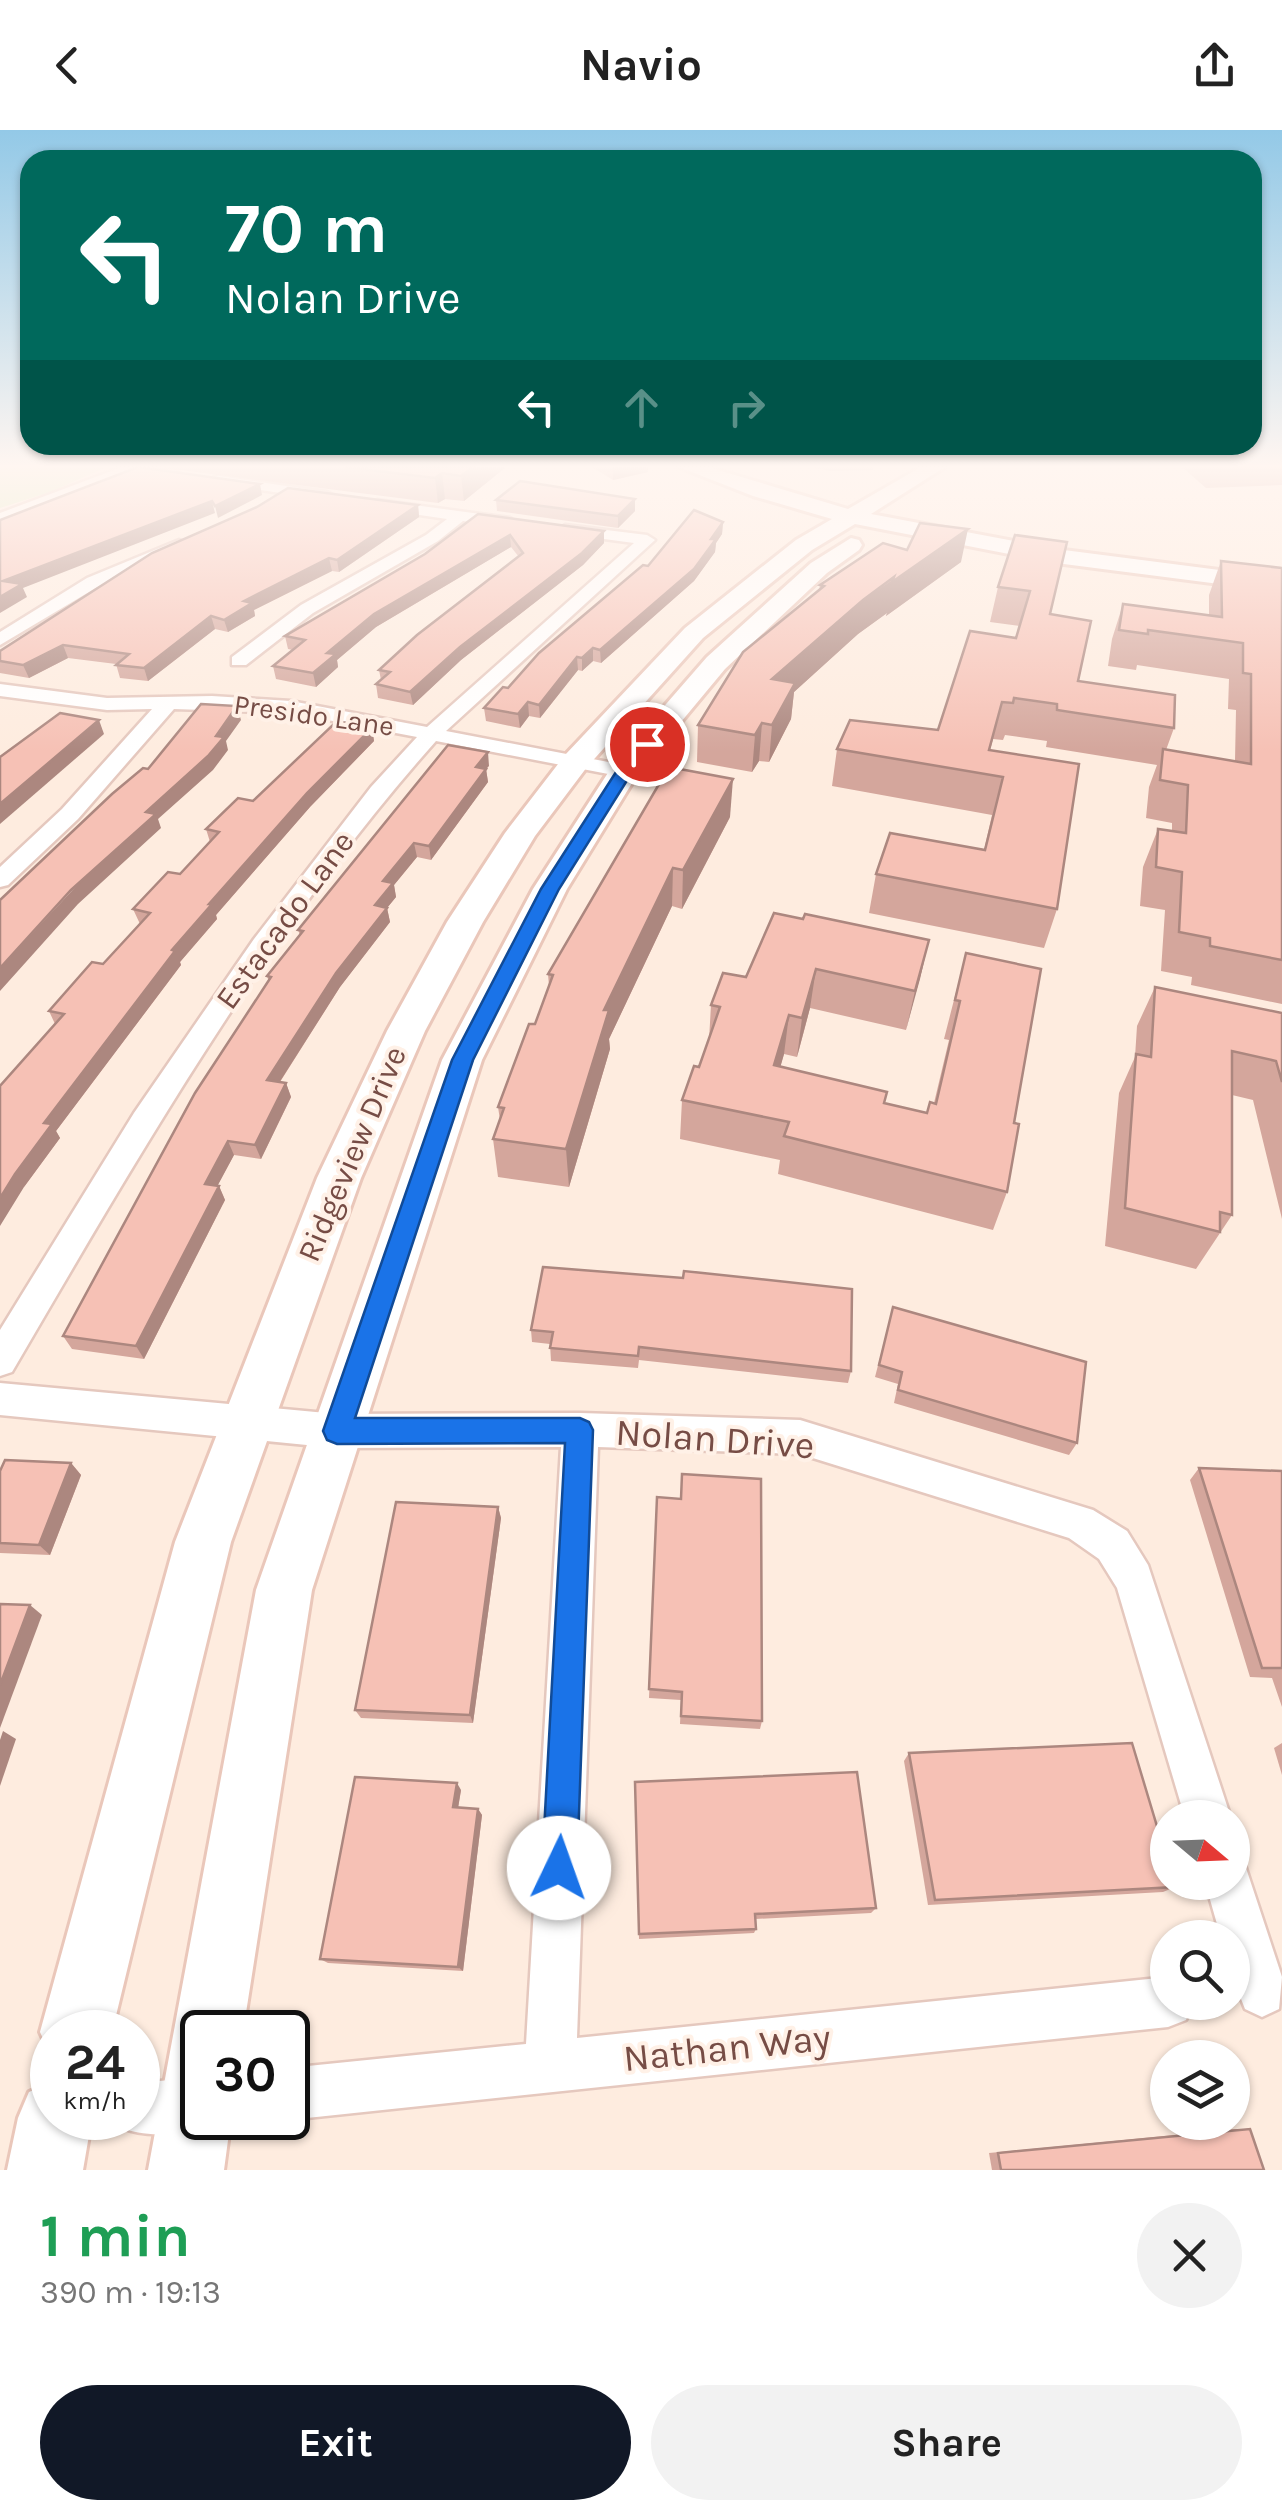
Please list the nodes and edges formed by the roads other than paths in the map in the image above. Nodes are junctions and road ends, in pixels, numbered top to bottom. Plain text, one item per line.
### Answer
1 (140, 562) edge
2 (389, 562) edge
3 (621, 562) edge
4 (792, 562) edge
5 (826, 562) edge
6 (1151, 562) edge
7 (1162, 562) edge
8 (1282, 570) edge
9 (1282, 585) edge
10 (0, 640) edge
11 (239, 661) dead end
12 (0, 690) edge
13 (166, 706) junction
14 (432, 732) junction
15 (576, 762) junction
16 (624, 772) junction
17 (0, 880) edge
18 (0, 1361) edge
19 (0, 1399) edge
20 (246, 1422) junction
21 (580, 1430) junction
22 (337, 1431) junction
23 (1202, 1800) edge
24 (1233, 1900) edge
25 (1259, 1993) edge
26 (1150, 2004) edge
27 (82, 2010) edge
28 (211, 2010) edge
29 (550, 2067) junction
30 (310, 2092) edge
31 (51, 2140) edge
32 (45, 2170) edge

1 - 10 street
2 - 11 street
3 - 14 street, Estacado Lane
4 - 15 main road, Ridgeview Drive
5 - 16 main road, Ridgeview Drive
6 - 9 main road
7 - 8 main road
12 - 13 street, Presido Lane
13 - 14 street, Presido Lane
13 - 17 street
14 - 15 street, Presido Lane
14 - 18 street, Estacado Lane
15 - 16 street, Presido Lane
15 - 20 main road, Ridgeview Drive
16 - 22 main road, Ridgeview Drive
19 - 20 street, Nolan Drive
20 - 22 street, Nolan Drive
20 - 27 main road, Ridgeview Drive
21 - 22 street, Nolan Drive
21 - 23 street, Nolan Drive
21 - 29 street
22 - 28 main road, Ridgeview Drive
24 - 25 street
26 - 29 street, Nathan Way
29 - 30 street, Nathan Way
31 - 32 main road

